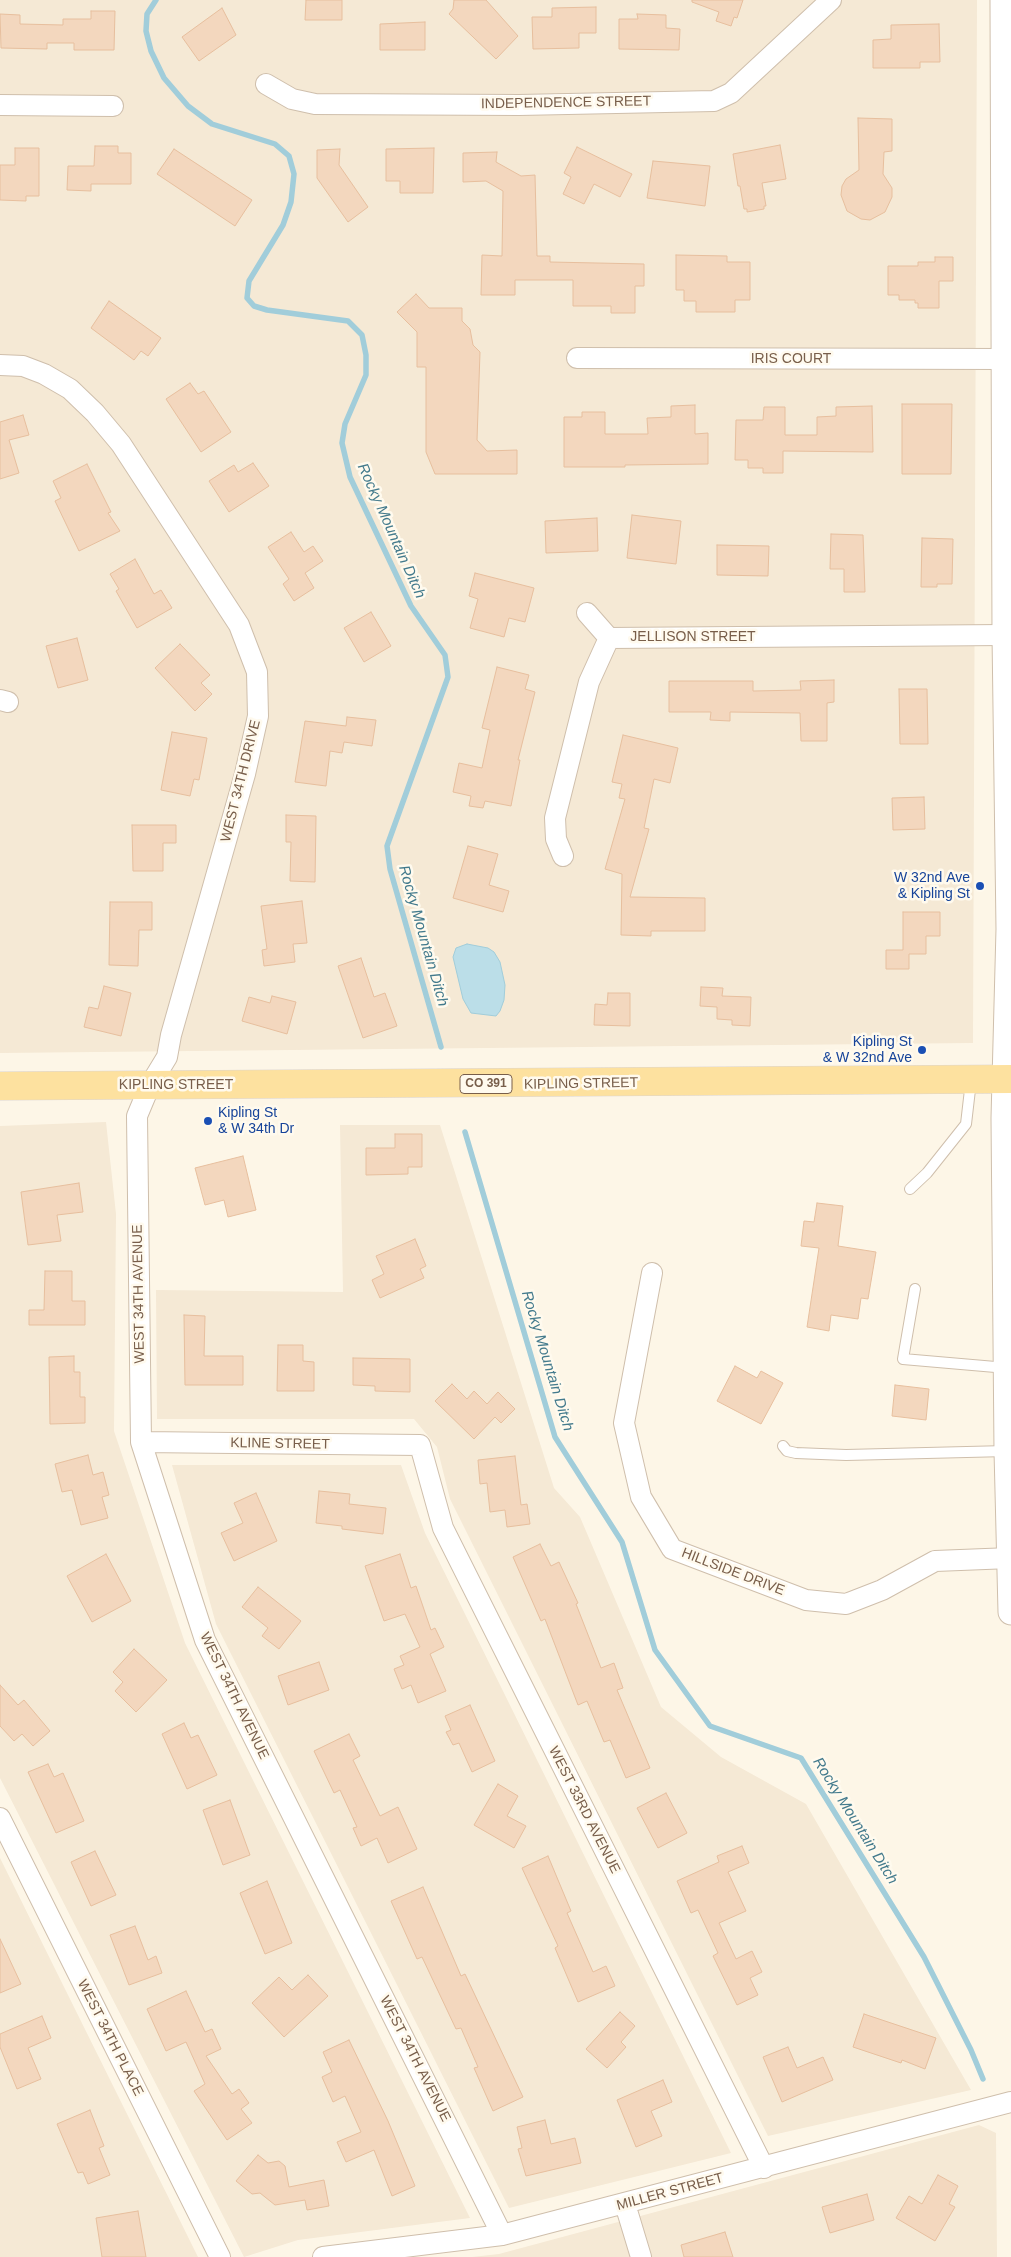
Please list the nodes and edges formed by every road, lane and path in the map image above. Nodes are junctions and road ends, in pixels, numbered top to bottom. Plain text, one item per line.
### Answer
1 (831, 0) edge
2 (1003, 0) edge
3 (266, 84) dead end
4 (0, 105) edge
5 (113, 106) dead end
6 (577, 358) dead end
7 (1004, 359) junction
8 (0, 365) edge
9 (587, 613) dead end
10 (1005, 635) junction
11 (609, 638) junction
12 (563, 856) dead end
13 (1008, 1079) edge
14 (971, 1080) junction
15 (150, 1085) junction
16 (0, 1086) edge
17 (910, 1189) dead end
18 (652, 1273) dead end
19 (916, 1289) dead end
20 (1007, 1368) junction
21 (141, 1442) junction
22 (420, 1445) joint
23 (783, 1446) dead end
24 (1007, 1450) junction
25 (1010, 1558) edge
26 (1011, 1612) edge
27 (0, 1818) edge
28 (1011, 2102) edge
29 (764, 2168) junction
30 (625, 2204) junction
31 (502, 2234) junction
32 (220, 2257) edge
33 (323, 2257) edge
34 (641, 2257) edge

1 - 3 street, INDEPENDENCE STREET
2 - 7 street
4 - 5 street
6 - 7 street, IRIS COURT
7 - 10 street
8 - 15 street, WEST 34TH DRIVE
9 - 11 street
10 - 11 street, JELLISON STREET
10 - 13 street
11 - 12 street
13 - 14 main road, KIPLING STREET / CO 391
13 - 20 street
14 - 15 main road, KIPLING STREET / CO 391
14 - 17 lane
15 - 16 main road, KIPLING STREET / CO 391
15 - 21 street, WEST 34TH AVENUE
18 - 25 street, HILLSIDE DRIVE
19 - 20 lane
20 - 24 street
21 - 22 street, KLINE STREET
21 - 31 street, WEST 34TH AVENUE
22 - 29 street, WEST 33RD AVENUE
23 - 24 lane
24 - 25 street
25 - 26 street
27 - 32 street, WEST 34TH PLACE
28 - 29 street, MILLER STREET
29 - 30 street, MILLER STREET
30 - 31 street, MILLER STREET
30 - 34 street
31 - 33 street, MILLER STREET

